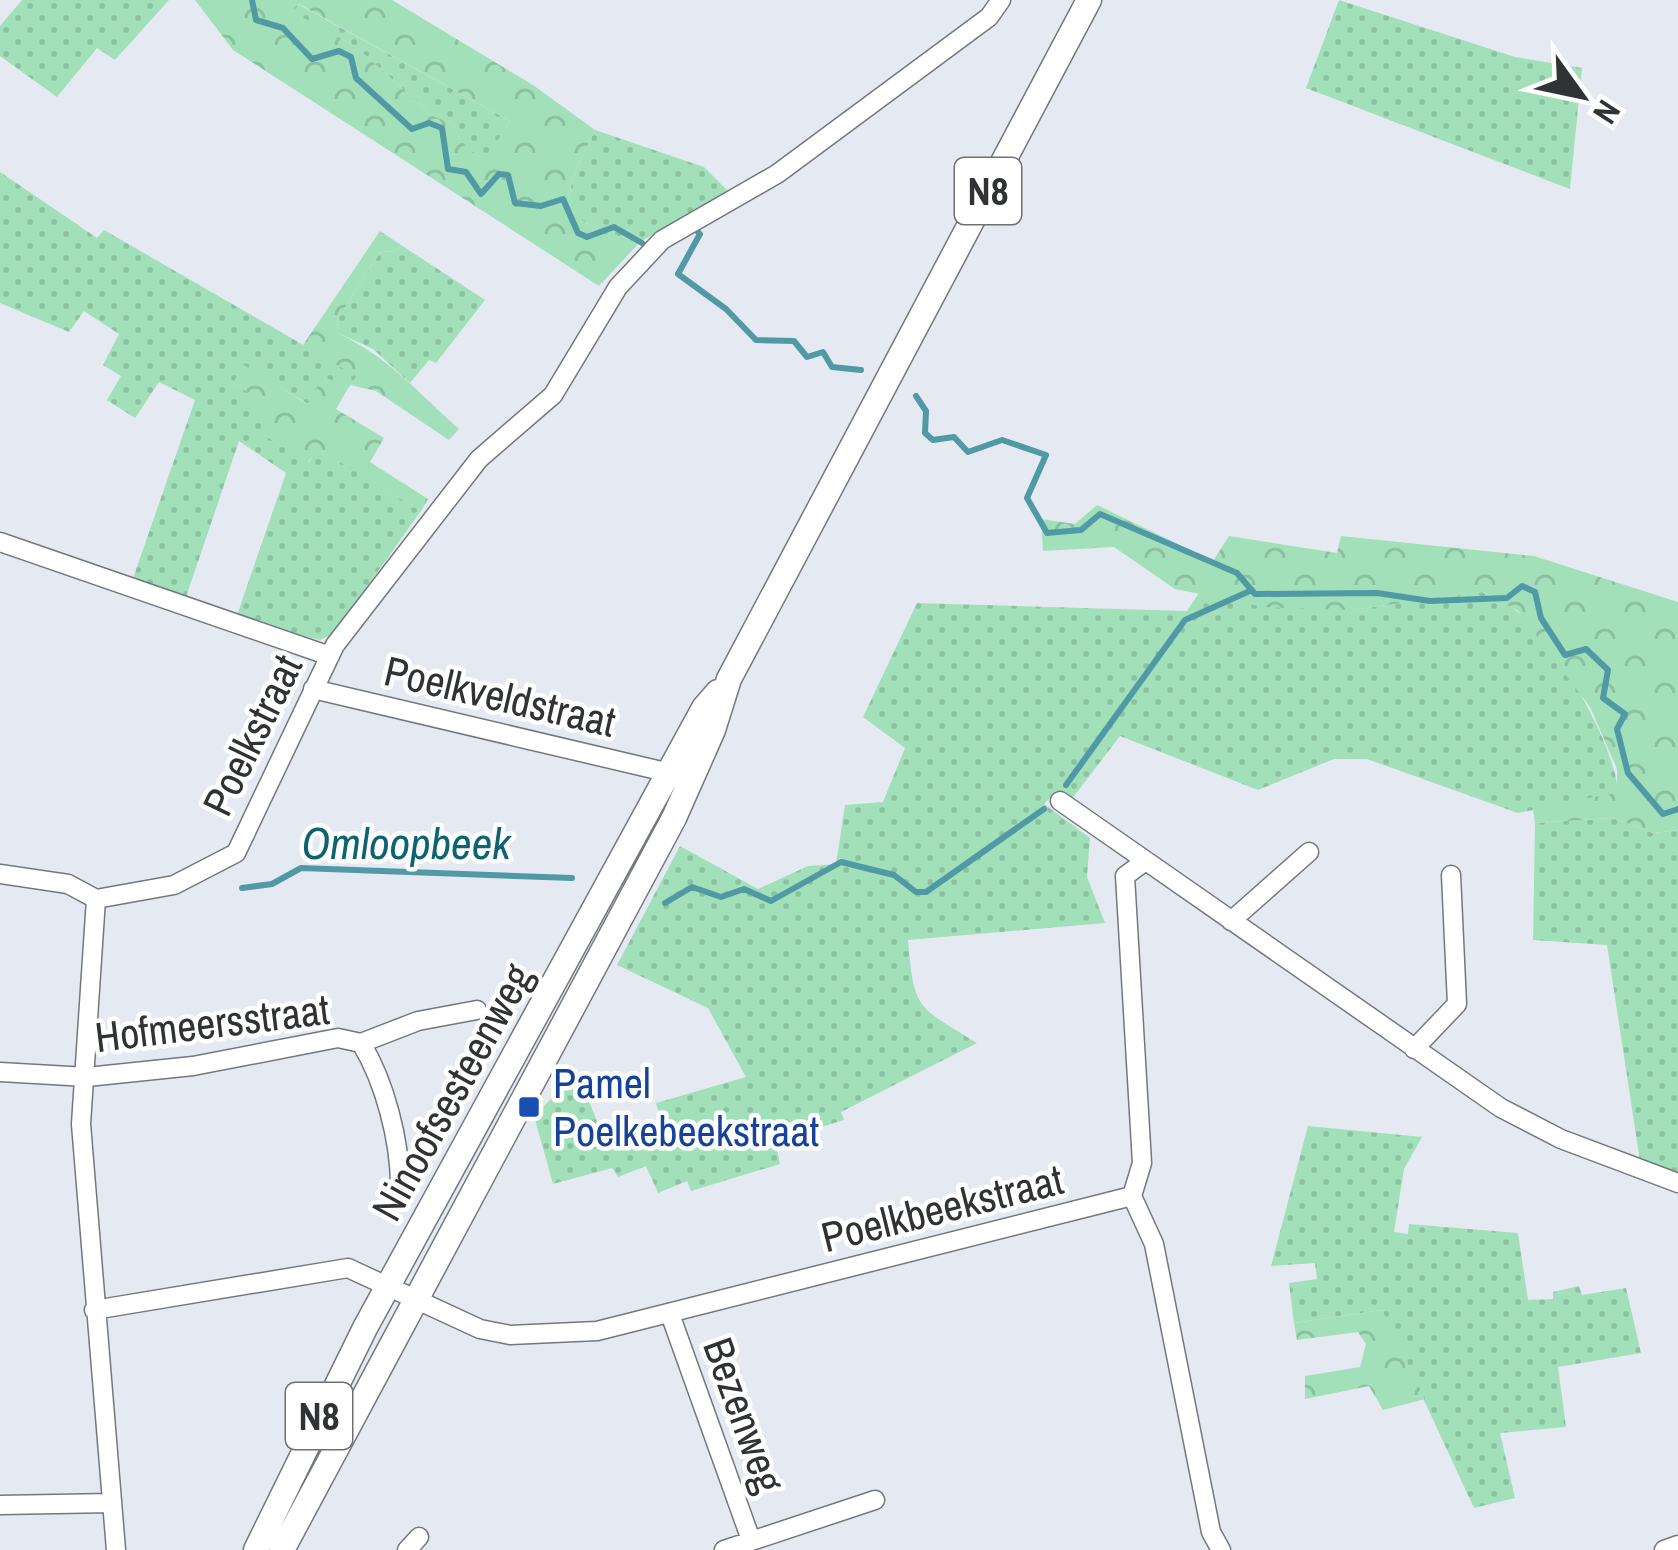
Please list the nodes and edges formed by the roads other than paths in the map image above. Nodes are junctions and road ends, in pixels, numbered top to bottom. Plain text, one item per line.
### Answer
1 (1001, 0) edge
2 (1089, 0) edge
3 (0, 542) edge
4 (330, 656) junction
5 (729, 679) junction
6 (313, 689) junction
7 (670, 772) junction
8 (1060, 801) dead end
9 (1310, 852) dead end
10 (1144, 862) junction
11 (0, 874) edge
12 (1450, 875) dead end
13 (96, 899) junction
14 (1231, 921) junction
15 (477, 1010) dead end
16 (361, 1043) junction
17 (1414, 1049) junction
18 (0, 1072) edge
19 (87, 1077) junction
20 (1678, 1183) edge
21 (400, 1186) dead end
22 (1132, 1196) junction
23 (388, 1286) junction
24 (415, 1300) junction
25 (94, 1310) junction
26 (670, 1313) junction
27 (875, 1500) dead end
28 (112, 1503) junction
29 (0, 1505) edge
30 (751, 1540) junction
31 (1678, 1545) edge
32 (116, 1550) edge
33 (256, 1550) edge
34 (282, 1550) edge
35 (724, 1550) edge
36 (1221, 1550) edge
37 (1664, 1550) edge

1 - 4 street, Poelkstraat
2 - 5 main road, Ninoofsesteenweg / N8
3 - 4 street, Poelkveldstraat
4 - 6 street, Poelkstraat
5 - 7 main road, Ninoofsesteenweg / N8
5 - 24 main road, Ninoofsesteenweg / N8
6 - 7 street, Poelkveldstraat
6 - 13 street, Poelkstraat
7 - 23 main road, Ninoofsesteenweg / N8
8 - 10 street
9 - 14 street
10 - 14 street
10 - 22 street
11 - 13 street
12 - 17 street
13 - 19 street
14 - 17 street
15 - 16 street, Hofmeersstraat
16 - 19 street, Hofmeersstraat
16 - 21 street, Hofmeersstraat
17 - 20 street
18 - 19 street, Hofmeersstraat
19 - 25 street
22 - 26 street, Poelkbeekstraat
22 - 36 street
23 - 24 street, Poelkbeekstraat
23 - 25 street, Poelkbeekstraat
23 - 33 main road, Ninoofsesteenweg / N8
24 - 26 street, Poelkbeekstraat
24 - 34 main road, Ninoofsesteenweg / N8
25 - 28 street
26 - 30 street, Bezenweg
27 - 30 street, Bezenweg
28 - 29 street
28 - 32 street
30 - 35 street, Bezenweg
31 - 37 street

